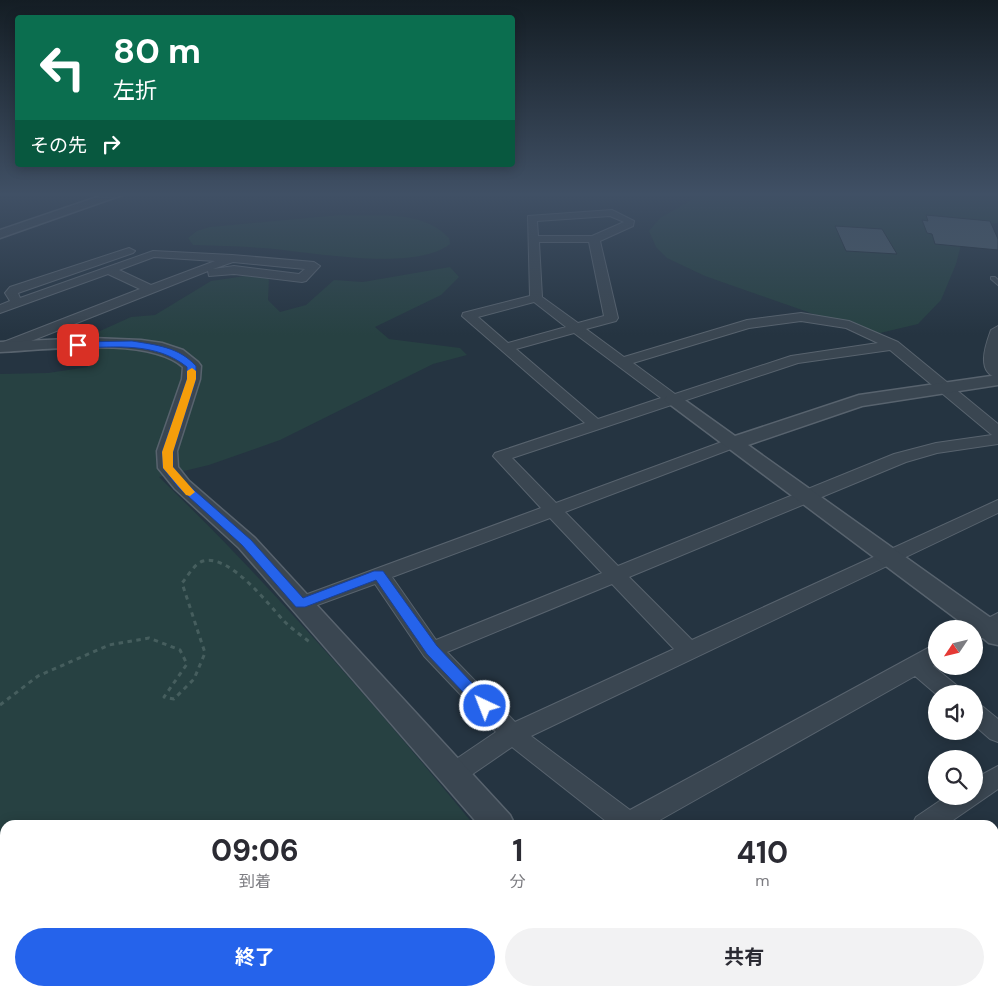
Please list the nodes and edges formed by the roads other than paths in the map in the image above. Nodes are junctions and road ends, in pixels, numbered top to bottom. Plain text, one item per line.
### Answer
1 (533, 241) edge
2 (594, 241) edge
3 (153, 254) junction
4 (232, 258) junction
5 (78, 268) junction
6 (108, 270) junction
7 (240, 271) junction
8 (93, 275) junction
9 (185, 277) junction
10 (151, 290) junction
11 (173, 293) dead end
12 (536, 298) junction
13 (17, 303) junction
14 (0, 309) edge
15 (576, 328) junction
16 (998, 330) edge
17 (893, 345) junction
18 (3, 346) edge
19 (505, 348) junction
20 (622, 362) junction
21 (998, 374) edge
22 (998, 380) edge
23 (944, 388) junction
24 (674, 400) junction
25 (596, 425) junction
26 (998, 432) edge
27 (998, 439) edge
28 (733, 443) junction
29 (807, 497) junction
30 (998, 506) edge
31 (552, 510) junction
32 (888, 556) junction
33 (379, 574) junction
34 (615, 575) junction
35 (301, 604) junction
36 (989, 629) edge
37 (432, 650) junction
38 (688, 650) junction
39 (928, 659) edge
40 (917, 665) junction
41 (941, 685) edge
42 (983, 720) edge
43 (998, 732) edge
44 (512, 734) junction
45 (452, 775) junction
46 (998, 776) edge
47 (983, 786) edge
48 (955, 805) edge
49 (494, 820) edge
50 (623, 820) edge
51 (638, 820) edge
52 (932, 820) edge

1 - 12 street
2 - 15 street
3 - 4 street
3 - 5 street
3 - 6 street
4 - 7 street
4 - 9 street
5 - 8 street
5 - 13 street
6 - 8 street
6 - 10 street
7 - 9 street
7 - 11 street
8 - 13 street
9 - 10 street
10 - 18 street
12 - 15 street
12 - 19 street
13 - 14 street
15 - 19 street
15 - 20 street
16 - 21 street
17 - 20 street
17 - 23 street
17 - 24 street
18 - 35 street
19 - 25 street
20 - 24 street
22 - 23 street
23 - 26 street
23 - 28 street
24 - 25 street
24 - 28 street
25 - 31 street
27 - 29 street
28 - 29 street
28 - 31 street
29 - 32 street
29 - 34 street
30 - 32 street
31 - 33 street
31 - 34 street
32 - 36 street
32 - 38 street
33 - 35 street
33 - 37 street
34 - 37 street
34 - 38 street
35 - 45 street
37 - 44 street
38 - 44 street
39 - 40 street
40 - 41 street
40 - 51 street
42 - 43 street
44 - 45 street
44 - 50 street
45 - 49 street
46 - 47 street
48 - 52 street

